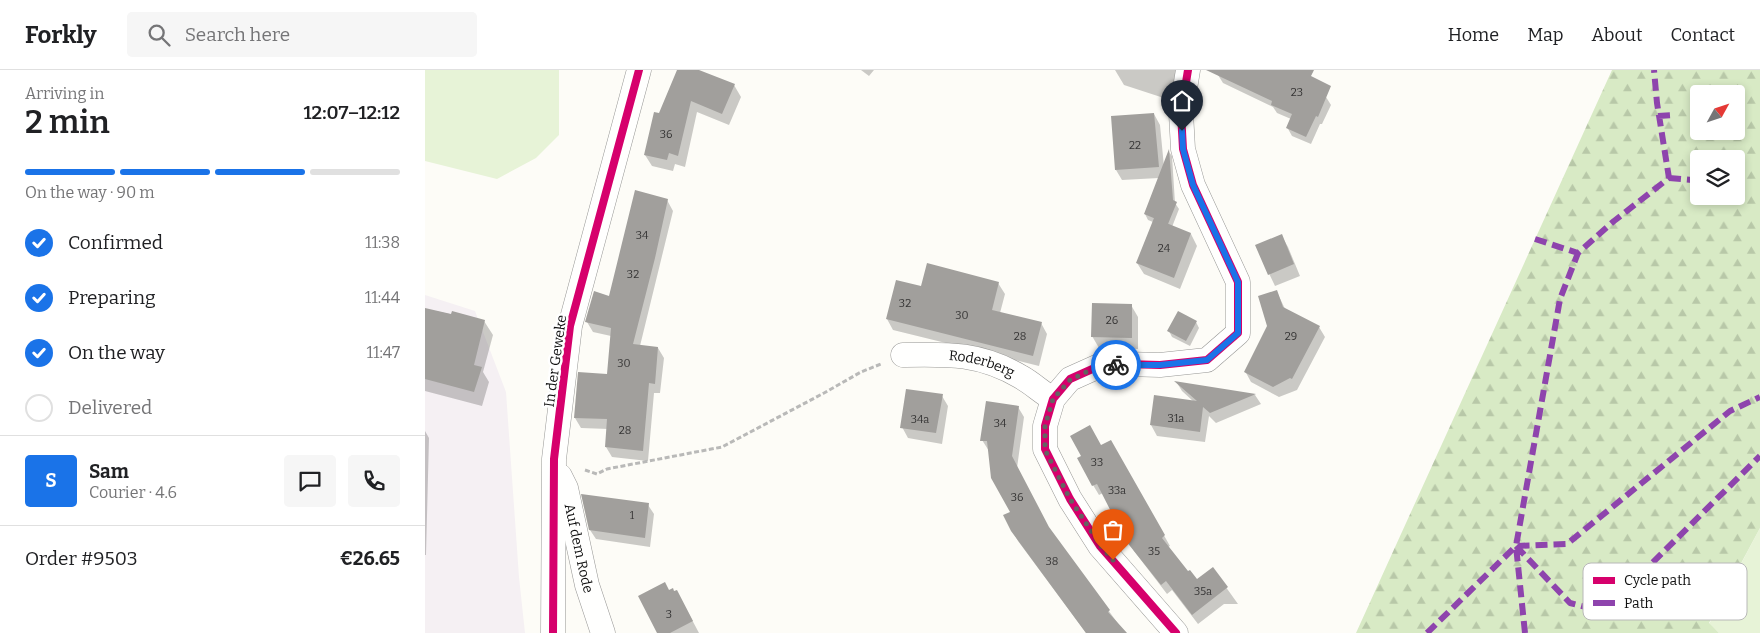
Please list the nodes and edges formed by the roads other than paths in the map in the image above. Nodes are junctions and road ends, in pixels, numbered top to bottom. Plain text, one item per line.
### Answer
1 (639, 70) edge
2 (1188, 70) edge
3 (903, 355) road end
4 (1053, 399) junction
5 (553, 465) junction
6 (553, 633) edge
7 (603, 633) edge
8 (1176, 633) edge

1 - 5 street, In der Geweke
2 - 4 street
3 - 4 street, Roderberg
4 - 8 street
5 - 6 street, In der Geweke
5 - 7 street, Auf dem Rode

